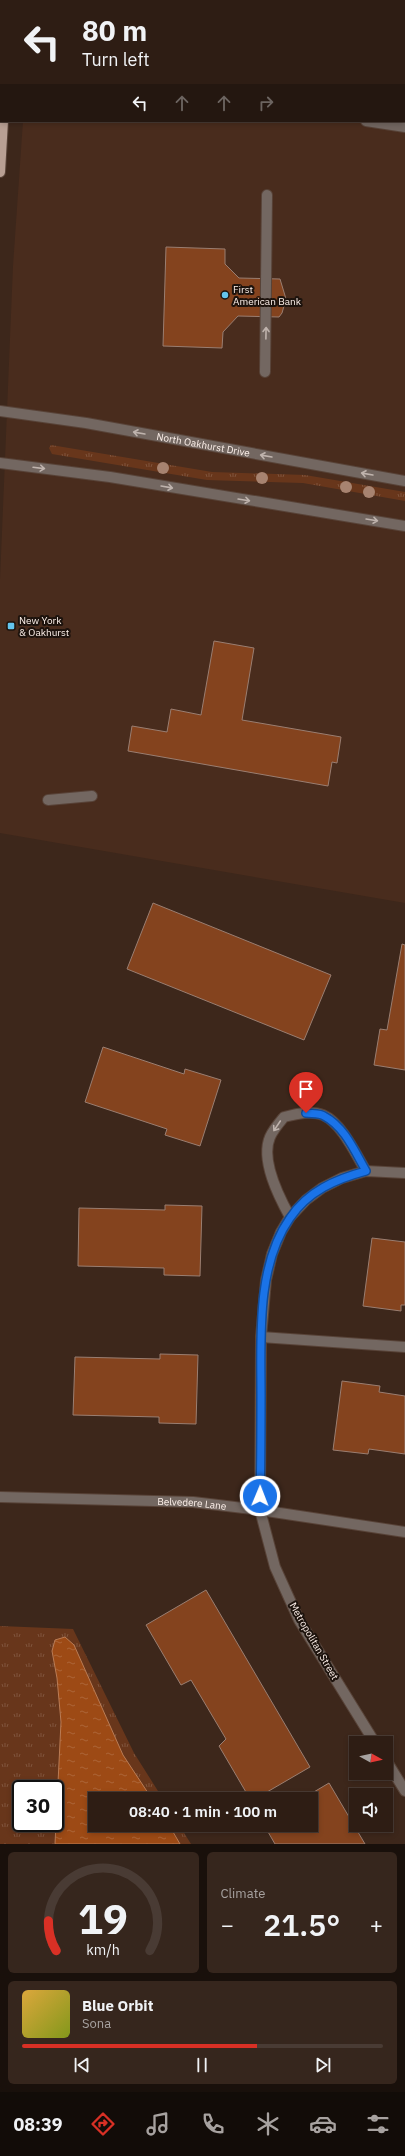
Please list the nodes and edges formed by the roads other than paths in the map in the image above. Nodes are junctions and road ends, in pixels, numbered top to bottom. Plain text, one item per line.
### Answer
1 (2, 122) edge
2 (372, 122) edge
3 (405, 127) edge
4 (0, 172) edge
5 (267, 195) dead end
6 (265, 372) dead end
7 (0, 411) edge
8 (0, 463) edge
9 (405, 481) edge
10 (405, 526) edge
11 (92, 796) dead end
12 (48, 800) dead end
13 (366, 1171) junction
14 (405, 1173) edge
15 (290, 1217) junction
16 (261, 1337) junction
17 (405, 1347) edge
18 (0, 1497) edge
19 (260, 1510) junction
20 (405, 1532) edge
21 (371, 1736) edge
22 (393, 1771) edge
23 (405, 1791) edge

1 - 4 main road
2 - 3 street
6 -> 5 street
9 -> 7 street, North Oakhurst Drive
8 -> 10 street
11 - 12 street
13 - 14 street, Metropolitan Street
13 - 15 street, Metropolitan Street
13 -> 15 street
15 - 16 street, Metropolitan Street
16 - 17 street
16 - 19 street, Metropolitan Street
18 - 19 street, Belvedere Lane
19 - 20 street, Belvedere Lane
19 - 21 street, Metropolitan Street
22 - 23 street

